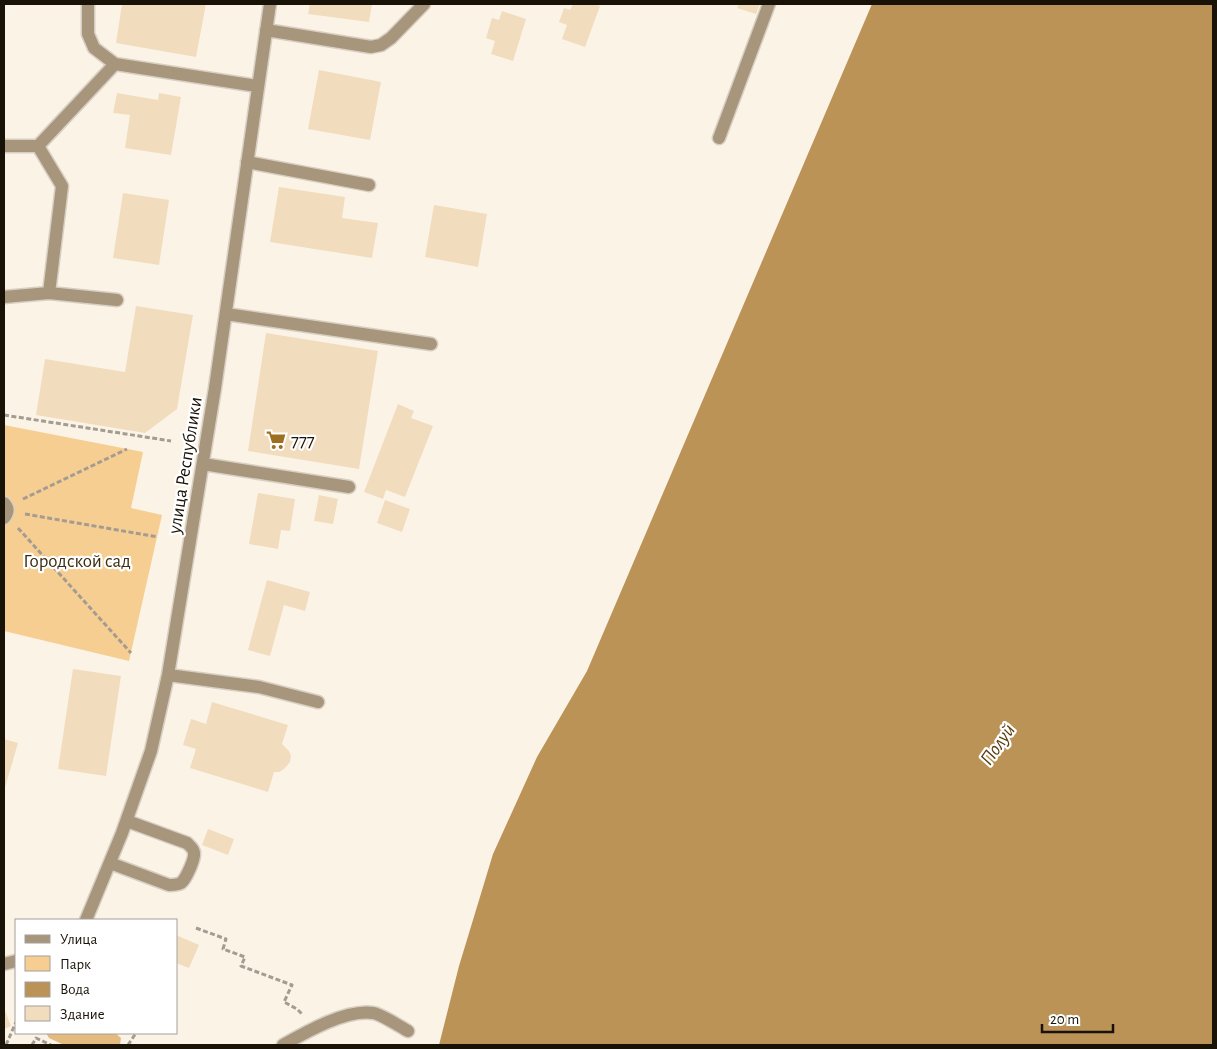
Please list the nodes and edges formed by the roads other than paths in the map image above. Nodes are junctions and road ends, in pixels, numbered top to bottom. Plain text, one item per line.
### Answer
1 (88, 4) edge
2 (270, 4) edge
3 (424, 4) edge
4 (769, 4) edge
5 (266, 30) junction
6 (115, 64) junction
7 (258, 86) junction
8 (719, 138) dead end
9 (4, 146) edge
10 (38, 146) junction
11 (247, 162) junction
12 (369, 186) dead end
13 (49, 293) junction
14 (4, 297) edge
15 (117, 300) dead end
16 (226, 314) junction
17 (431, 344) dead end
18 (203, 464) junction
19 (348, 487) dead end
20 (168, 675) junction
21 (318, 702) dead end
22 (127, 821) junction
23 (110, 863) junction
24 (86, 919) edge
25 (408, 1031) dead end
26 (283, 1045) edge

1 - 6 street
2 - 5 street, улица Республики
3 - 5 street
4 - 8 street
5 - 7 street, улица Республики
6 - 7 street
6 - 10 street
7 - 11 street, улица Республики
9 - 10 street
10 - 13 street
11 - 12 street
11 - 16 street, улица Республики
13 - 14 street
13 - 15 street
16 - 17 street
16 - 18 street, улица Республики
18 - 19 street
18 - 20 street, улица Республики
20 - 21 street
20 - 22 street, улица Республики
22 - 23 street, улица Республики
22 - 23 street
23 - 24 street, улица Республики
25 - 26 street

